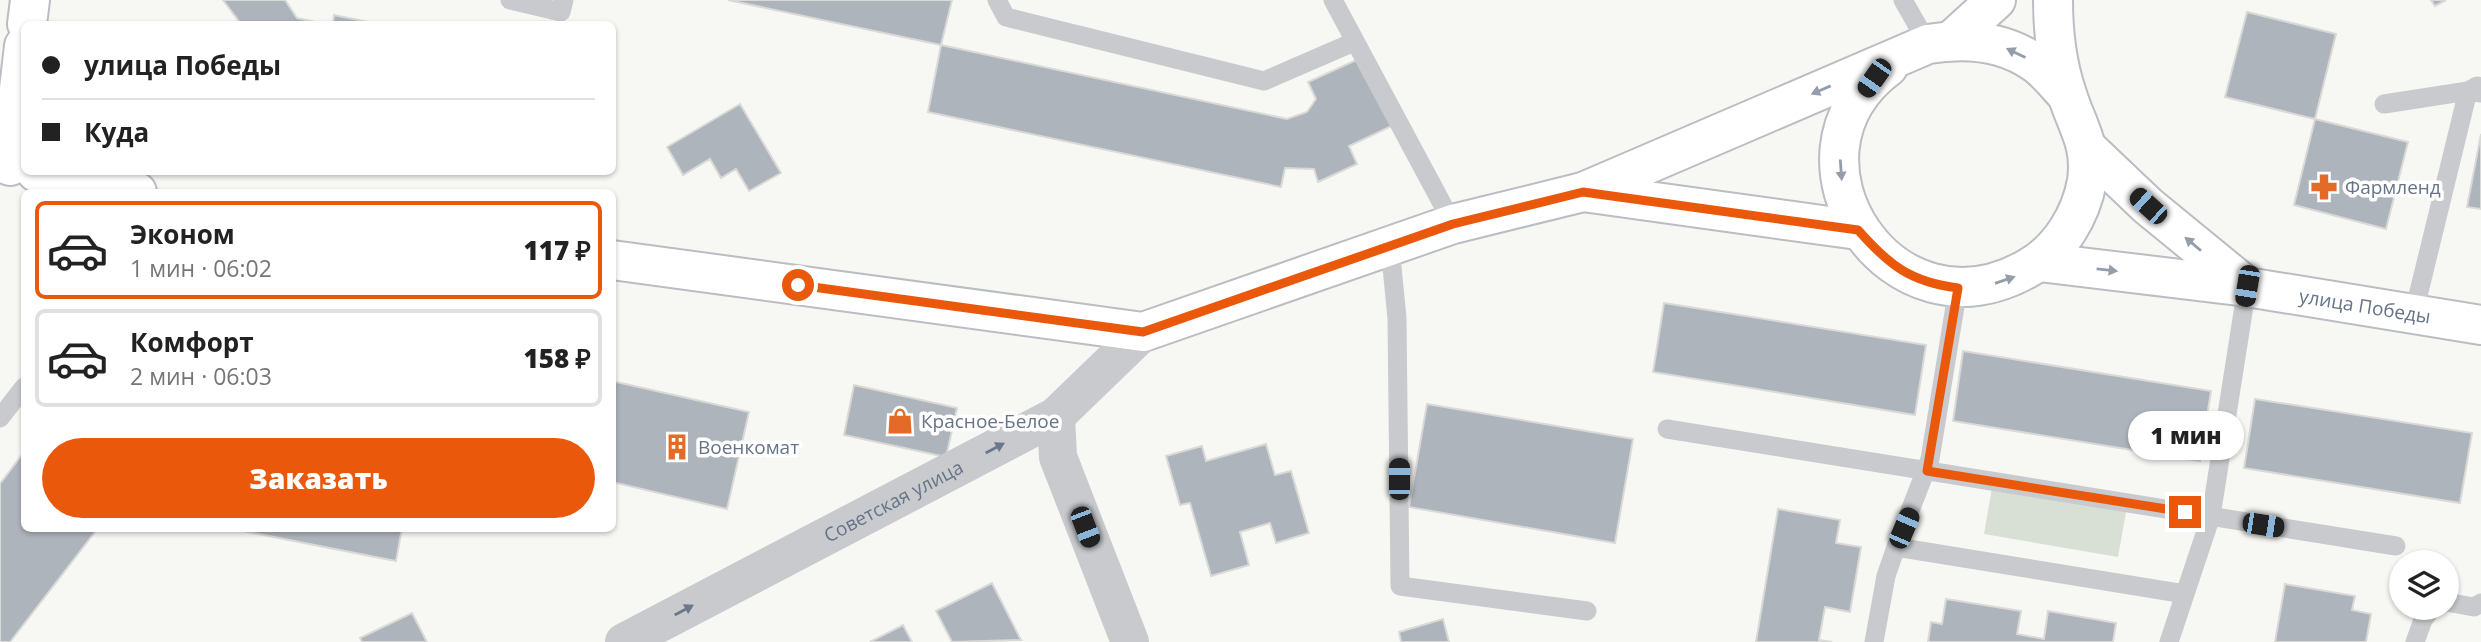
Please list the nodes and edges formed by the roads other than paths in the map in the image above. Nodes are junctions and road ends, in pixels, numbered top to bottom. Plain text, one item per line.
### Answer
1 (30, 0) edge
2 (510, 0) edge
3 (564, 0) edge
4 (997, 0) edge
5 (1333, 0) edge
6 (1903, 0) edge
7 (1996, 0) edge
8 (2053, 0) edge
9 (27, 21) edge
10 (1354, 42) junction
11 (1929, 46) junction
12 (21, 84) edge
13 (2477, 89) edge
14 (2067, 95) junction
15 (2384, 104) dead end
16 (2087, 148) junction
17 (14, 172) edge
18 (32, 175) edge
19 (119, 189) edge
20 (1583, 192) junction
21 (1453, 224) junction
22 (1858, 230) junction
23 (1390, 247) junction
24 (616, 261) edge
25 (2039, 262) junction
26 (2247, 286) junction
27 (1958, 288) junction
28 (2414, 312) junction
29 (2481, 326) edge
30 (1143, 332) junction
31 (21, 391) edge
32 (1056, 416) junction
33 (0, 418) edge
34 (1667, 429) dead end
35 (1927, 471) junction
36 (2211, 516) junction
37 (2396, 546) dead end
38 (1896, 547) junction
39 (2185, 594) junction
40 (2481, 603) edge
41 (2459, 604) edge
42 (1587, 611) dead end
43 (2423, 620) edge
44 (624, 642) edge
45 (1130, 642) edge
46 (1874, 642) edge
47 (2169, 642) edge
48 (2415, 642) edge

1 - 9 street
2 - 3 lane
4 - 10 lane
5 - 10 lane
6 - 11 lane
7 - 11 street
8 - 14 street
10 - 21 lane
14 -> 11 street
11 -> 20 street
11 -> 22 street
12 - 17 street
13 - 15 lane
13 - 28 lane
14 - 16 street
16 - 25 street
26 -> 16 street
18 - 19 street
20 - 21 street
20 - 22 street
21 - 23 street
22 - 27 street
23 - 30 street
23 - 42 lane
24 - 30 street
25 -> 26 street, улица Победы
27 -> 25 street
26 - 28 street, улица Победы
26 - 36 lane
27 - 35 lane
28 - 29 street, улица Победы
30 - 32 street, Советская улица
31 - 33 lane
44 -> 32 street, Советская улица
32 - 45 street
34 - 35 lane
35 - 36 lane
35 - 38 lane
36 - 37 lane
36 - 39 lane
38 - 39 lane
38 - 46 lane
39 - 47 lane
40 - 41 lane
43 - 48 lane

